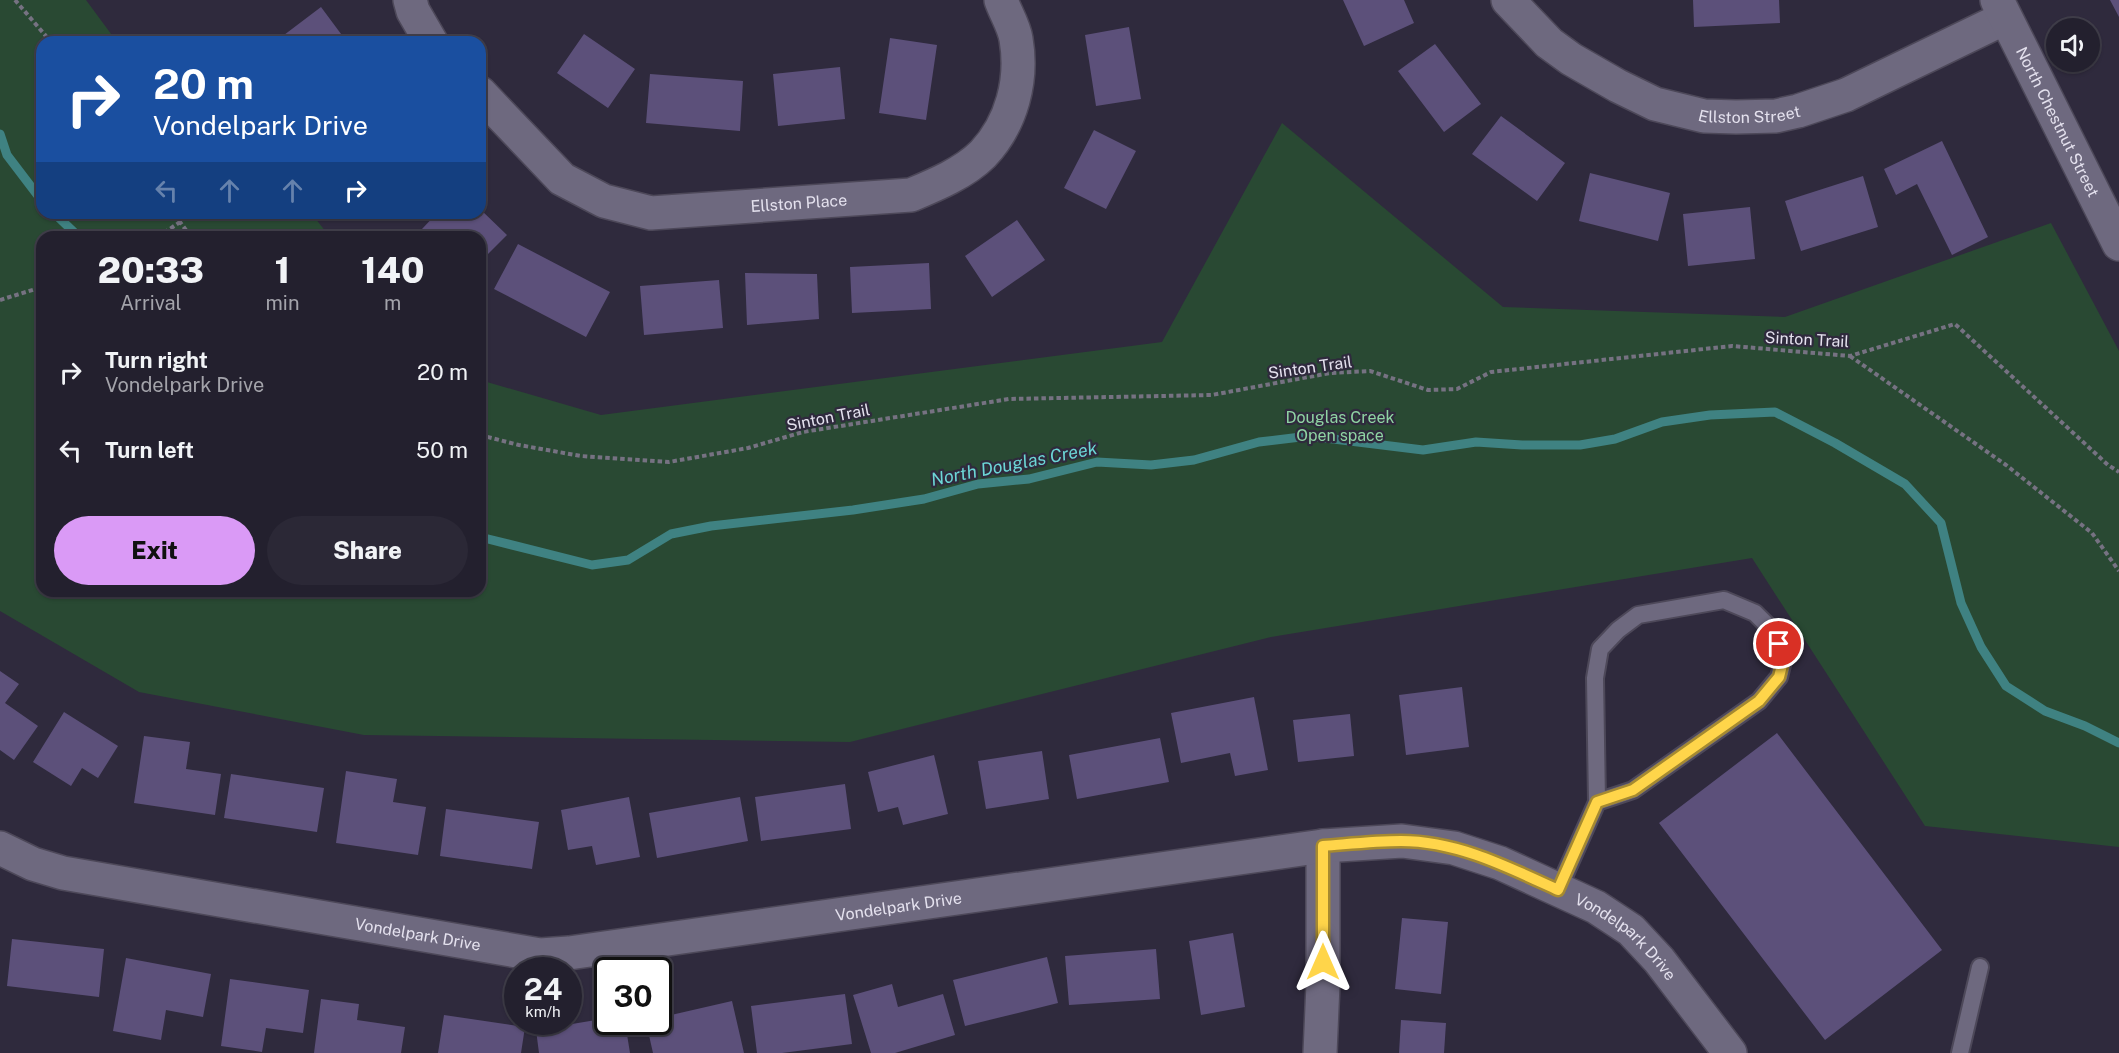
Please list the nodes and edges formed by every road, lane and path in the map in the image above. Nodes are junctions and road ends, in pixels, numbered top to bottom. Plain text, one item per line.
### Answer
1 (15, 0) edge
2 (410, 0) edge
3 (1001, 0) edge
4 (1508, 0) edge
5 (2001, 9) edge
6 (46, 36) edge
7 (428, 36) edge
8 (486, 99) edge
9 (180, 219) edge
10 (180, 222) junction
11 (167, 231) edge
12 (187, 231) edge
13 (2119, 244) edge
14 (36, 289) edge
15 (0, 300) edge
16 (1850, 356) junction
17 (486, 437) edge
18 (2119, 472) edge
19 (2119, 571) edge
20 (1597, 802) junction
21 (1323, 846) junction
22 (0, 848) edge
23 (1558, 890) junction
24 (1980, 967) dead end
25 (1320, 1053) edge
26 (1730, 1053) edge
27 (1960, 1053) edge

1 - 6 path
2 - 7 street
3 - 8 street, Ellston Place
4 - 5 street, Ellston Street
5 - 13 street, North Chestnut Street
9 - 10 path
10 - 11 path
10 - 12 path
14 - 15 path
16 - 17 path, Sinton Trail
16 - 18 path, Sinton Trail
16 - 19 path
20 - 20 lane
20 - 23 lane
21 - 22 street, Vondelpark Drive
21 - 23 street, Vondelpark Drive
21 - 25 street
23 - 26 street, Vondelpark Drive
24 - 27 lane

